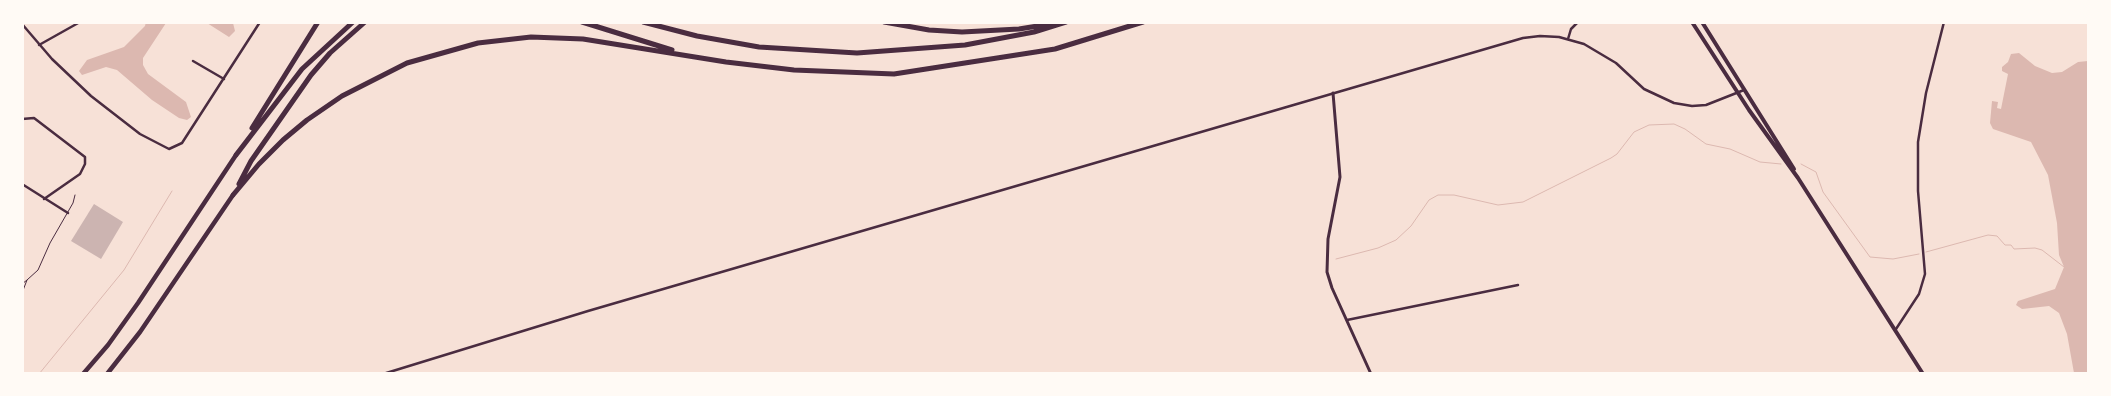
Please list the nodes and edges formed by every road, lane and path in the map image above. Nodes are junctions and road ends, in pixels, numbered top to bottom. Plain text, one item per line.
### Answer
1 (80, 22) edge
2 (260, 22) edge
3 (318, 22) edge
4 (353, 22) edge
5 (365, 22) edge
6 (582, 22) edge
7 (643, 22) edge
8 (884, 22) edge
9 (1058, 22) edge
10 (1066, 22) edge
11 (1143, 22) edge
12 (1578, 22) edge
13 (1692, 22) edge
14 (1702, 22) edge
15 (1944, 22) edge
16 (22, 24) edge
17 (1568, 39) junction
18 (39, 45) junction
19 (193, 61) dead end
20 (726, 62) junction
21 (224, 79) junction
22 (1744, 90) junction
23 (1333, 93) junction
24 (1738, 94) junction
25 (22, 119) edge
26 (236, 155) junction
27 (1798, 178) junction
28 (22, 184) edge
29 (75, 195) dead end
30 (233, 196) junction
31 (44, 199) junction
32 (68, 213) junction
33 (27, 280) junction
34 (22, 284) edge
35 (1518, 285) dead end
36 (22, 293) edge
37 (1347, 320) junction
38 (1896, 329) junction
39 (83, 374) edge
40 (107, 374) edge
41 (383, 374) edge
42 (1371, 374) edge
43 (1923, 374) edge

1 - 18 street
2 - 21 street
3 - 26 highway
4 - 26 highway
5 - 30 highway
6 - 20 highway
7 - 10 highway
8 - 9 highway
11 - 20 highway
12 - 17 street
13 - 24 main road
14 - 22 main road
15 - 38 street
16 - 18 street
17 - 23 street
17 - 24 street
18 - 21 street
19 - 21 street
20 - 30 highway
22 - 24 street
22 - 27 main road
23 - 37 street
23 - 41 street
24 - 27 main road
25 - 31 street
26 - 39 highway
27 - 38 main road
28 - 31 street
29 - 32 lane
30 - 40 highway
31 - 32 street
32 - 33 lane
33 - 34 lane
33 - 36 lane
35 - 37 street
37 - 42 street
38 - 43 main road

